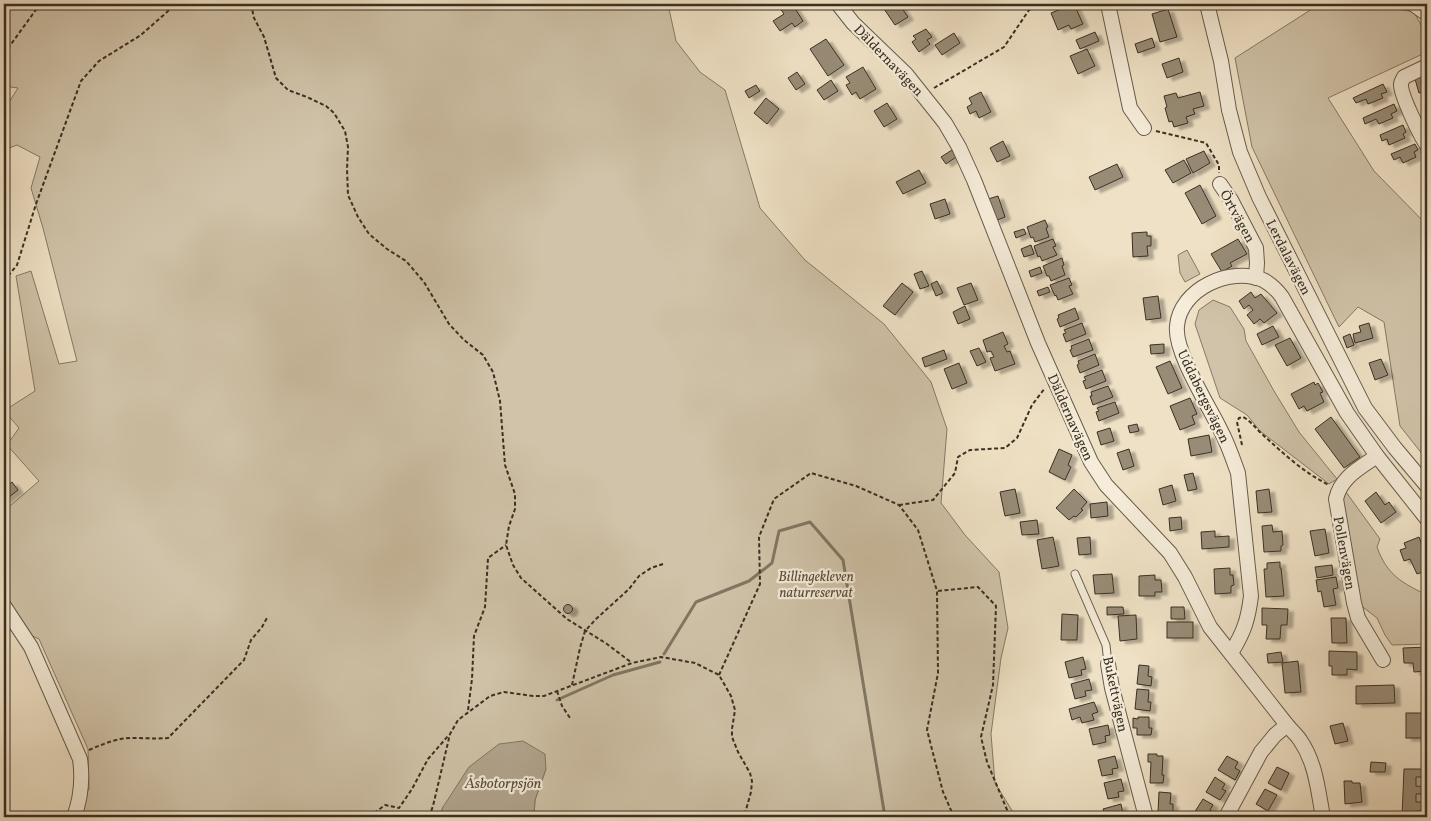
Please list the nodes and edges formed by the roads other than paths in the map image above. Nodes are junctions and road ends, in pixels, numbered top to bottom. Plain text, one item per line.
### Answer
1 (838, 4) edge
2 (1108, 4) edge
3 (1207, 4) edge
4 (1413, 4) edge
5 (1427, 14) edge
6 (1427, 66) edge
7 (1144, 128) road end
8 (1427, 146) edge
9 (1220, 184) road end
10 (1256, 278) junction
11 (1377, 456) junction
12 (1427, 486) edge
13 (1427, 519) edge
14 (1075, 574) dead end
15 (4, 606) edge
16 (1231, 653) junction
17 (1384, 660) dead end
18 (1108, 664) joint
19 (1287, 725) junction
20 (74, 817) edge
21 (1146, 817) edge
22 (1226, 817) edge
23 (1323, 817) edge

1 - 16 street, Däldernavägen
2 - 7 street
3 - 12 street, Lerdalavägen
4 - 5 street
6 - 8 street
9 - 10 street, Örtvägen
10 - 11 street, Uddabergsvägen
10 - 16 street, Uddabergsvägen
11 - 13 street, Uddabergsvägen
11 - 17 street, Pollenvägen
14 - 18 lane, Bukettvägen
15 - 20 street
16 - 19 street, Däldernavägen
18 - 21 street, Bukettvägen
19 - 22 street
19 - 23 street, Däldernavägen

